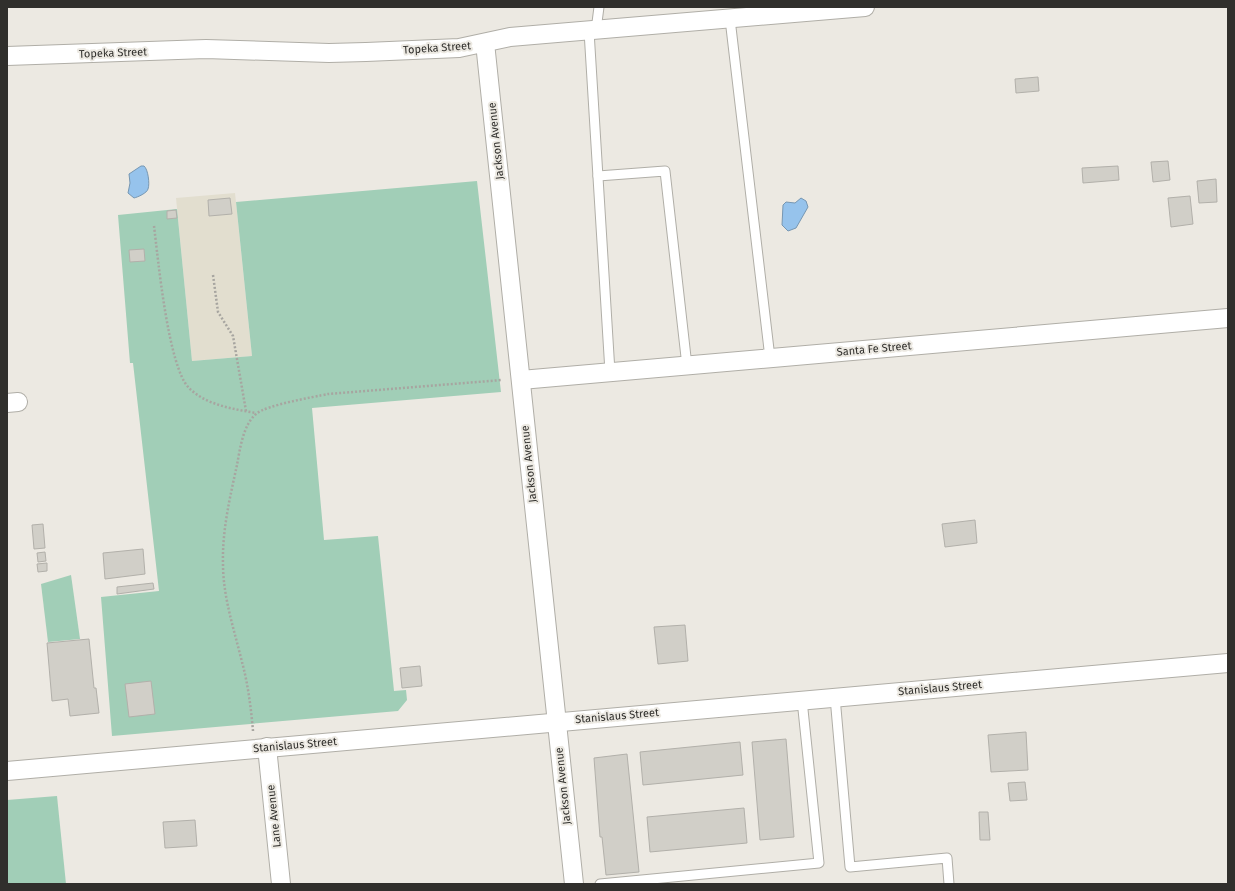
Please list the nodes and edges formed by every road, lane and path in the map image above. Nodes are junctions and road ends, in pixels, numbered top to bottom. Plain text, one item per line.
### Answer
1 (599, 7) edge
2 (865, 7) edge
3 (730, 19) junction
4 (593, 30) junction
5 (485, 43) junction
6 (7, 56) edge
7 (598, 176) junction
8 (154, 226) dead end
9 (213, 275) dead end
10 (1228, 318) edge
11 (770, 358) junction
12 (687, 366) junction
13 (610, 372) junction
14 (521, 380) junction
15 (246, 411) junction
16 (256, 414) junction
17 (1228, 663) edge
18 (834, 698) junction
19 (802, 700) junction
20 (556, 721) junction
21 (261, 748) junction
22 (7, 771) edge
23 (281, 884) edge
24 (574, 884) edge
25 (600, 884) edge
26 (949, 884) edge

1 - 4 lane
2 - 3 street, Topeka Street
3 - 4 street, Topeka Street
3 - 11 lane
4 - 5 street, Topeka Street
4 - 7 lane
5 - 6 street, Topeka Street
5 - 14 street, Jackson Avenue
7 - 12 lane
7 - 13 lane
8 - 15 path
9 - 15 path
10 - 11 street, Santa Fe Street
11 - 12 street, Santa Fe Street
12 - 13 street, Santa Fe Street
13 - 14 street, Santa Fe Street
14 - 16 path
14 - 20 street, Jackson Avenue
15 - 16 path
16 - 21 path
17 - 18 street, Stanislaus Street
18 - 19 street, Stanislaus Street
18 - 26 lane
19 - 20 street, Stanislaus Street
19 - 25 lane
20 - 21 street, Stanislaus Street
20 - 24 street, Jackson Avenue
21 - 22 street, Stanislaus Street
21 - 23 street, Lane Avenue

